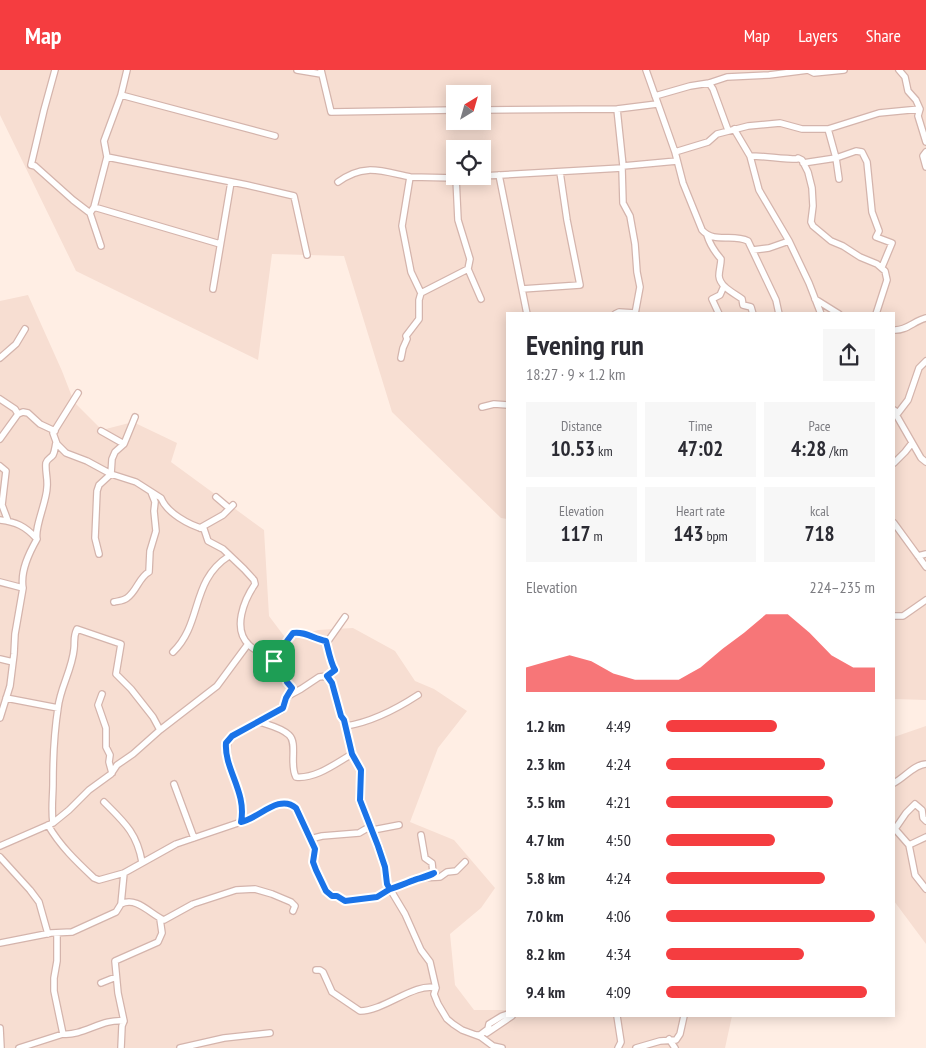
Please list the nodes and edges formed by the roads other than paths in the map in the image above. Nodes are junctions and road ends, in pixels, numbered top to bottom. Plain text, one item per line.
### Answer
1 (55, 70) edge
2 (127, 70) edge
3 (297, 70) edge
4 (646, 70) edge
5 (844, 70) edge
6 (901, 70) edge
7 (790, 71) edge
8 (815, 71) edge
9 (321, 72) edge
10 (709, 83) junction
11 (121, 94) junction
12 (655, 96) junction
13 (657, 104) junction
14 (617, 109) junction
15 (920, 109) junction
16 (446, 110) edge
17 (491, 110) edge
18 (828, 129) junction
19 (731, 130) junction
20 (275, 136) dead end
21 (926, 142) edge
22 (675, 152) junction
23 (926, 152) edge
24 (750, 156) junction
25 (107, 157) junction
26 (836, 158) junction
27 (678, 161) junction
28 (803, 163) junction
29 (925, 164) edge
30 (623, 167) junction
31 (560, 172) junction
32 (491, 175) edge
33 (499, 175) junction
34 (410, 177) junction
35 (446, 178) edge
36 (839, 178) dead end
37 (231, 182) junction
38 (338, 182) dead end
39 (456, 185) edge
40 (94, 207) junction
41 (90, 213) junction
42 (706, 235) junction
43 (789, 240) junction
44 (220, 244) junction
45 (101, 246) dead end
46 (754, 250) junction
47 (307, 255) dead end
48 (882, 267) junction
49 (468, 269) junction
50 (724, 286) junction
51 (213, 289) dead end
52 (522, 289) junction
53 (421, 293) junction
54 (481, 299) dead end
55 (815, 299) junction
56 (527, 312) edge
57 (635, 312) edge
58 (718, 312) edge
59 (752, 312) edge
60 (779, 312) edge
61 (820, 312) edge
62 (836, 312) edge
63 (876, 312) edge
64 (926, 318) edge
65 (26, 329) dead end
66 (895, 330) edge
67 (0, 358) edge
68 (401, 358) dead end
69 (926, 361) edge
70 (78, 393) dead end
71 (0, 399) edge
72 (506, 405) edge
73 (482, 407) dead end
74 (895, 412) edge
75 (895, 413) edge
76 (18, 414) junction
77 (135, 417) dead end
78 (101, 431) dead end
79 (55, 432) junction
80 (0, 439) edge
81 (56, 443) junction
82 (912, 443) junction
83 (124, 444) junction
84 (895, 462) edge
85 (926, 462) edge
86 (0, 466) edge
87 (111, 474) junction
88 (151, 492) junction
89 (216, 497) dead end
90 (161, 498) junction
91 (155, 502) junction
92 (0, 520) edge
93 (8, 521) junction
94 (895, 524) edge
95 (200, 528) junction
96 (37, 539) junction
97 (99, 554) dead end
98 (926, 554) edge
99 (230, 556) junction
100 (918, 556) junction
101 (926, 567) edge
102 (0, 582) edge
103 (23, 588) junction
104 (926, 600) edge
105 (114, 602) dead end
106 (345, 616) dead end
107 (895, 616) edge
108 (326, 641) junction
109 (248, 644) junction
110 (173, 652) dead end
111 (0, 658) edge
112 (274, 661) junction
113 (12, 662) junction
114 (327, 676) junction
115 (102, 694) dead end
116 (290, 695) junction
117 (418, 696) dead end
118 (6, 698) junction
119 (58, 708) junction
120 (0, 717) edge
121 (260, 722) junction
122 (346, 726) junction
123 (160, 730) junction
124 (352, 754) junction
125 (926, 764) edge
126 (112, 773) junction
127 (895, 782) edge
128 (174, 784) dead end
129 (104, 802) dead end
130 (926, 820) edge
131 (241, 822) junction
132 (51, 824) junction
133 (399, 825) dead end
134 (372, 828) junction
135 (421, 835) dead end
136 (926, 836) edge
137 (194, 838) junction
138 (310, 839) junction
139 (910, 845) junction
140 (0, 846) edge
141 (0, 857) edge
142 (142, 862) junction
143 (465, 862) dead end
144 (124, 872) junction
145 (429, 875) junction
146 (390, 889) junction
147 (926, 889) edge
148 (121, 904) junction
149 (294, 911) dead end
150 (160, 919) junction
151 (57, 933) junction
152 (48, 934) junction
153 (0, 943) edge
154 (316, 970) dead end
155 (116, 977) junction
156 (101, 983) dead end
157 (436, 988) junction
158 (506, 1015) edge
159 (510, 1017) edge
160 (617, 1017) edge
161 (684, 1017) edge
162 (124, 1021) junction
163 (0, 1028) edge
164 (270, 1033) dead end
165 (63, 1034) junction
166 (478, 1036) junction
167 (669, 1040) junction
168 (491, 1047) edge
169 (1, 1048) edge
170 (19, 1048) edge
171 (121, 1048) edge
172 (180, 1048) edge
173 (502, 1048) edge
174 (618, 1048) edge
175 (636, 1048) edge
176 (675, 1048) edge

1 - 41 street
2 - 11 street
3 - 9 street
4 - 12 street
5 - 8 street
6 - 15 street
7 - 8 street
7 - 10 street
9 - 16 street
10 - 12 street
10 - 19 street
11 - 20 street
11 - 25 street
12 - 13 street
13 - 14 street
13 - 22 street
14 - 17 street
14 - 30 street
15 - 18 street
15 - 21 street
18 - 19 street
18 - 26 street
19 - 22 street
19 - 24 street
22 - 27 street
23 - 29 street
24 - 28 street
24 - 43 street
25 - 37 street
25 - 40 street
26 - 28 street
26 - 36 street
26 - 48 street
27 - 30 street
27 - 42 street
28 - 48 street
30 - 31 street
30 - 57 street
31 - 33 street
31 - 52 street
32 - 33 street
33 - 52 street
34 - 35 street
34 - 38 street
34 - 53 street
37 - 44 street
37 - 47 street
39 - 49 street
40 - 41 street
40 - 44 street
41 - 45 street
42 - 46 street
42 - 50 street
43 - 46 street
43 - 55 street
44 - 51 street
46 - 60 street
48 - 63 street
49 - 53 street
49 - 54 street
50 - 58 street
50 - 59 street
52 - 56 street
53 - 68 street
55 - 61 street
55 - 62 street
64 - 66 street
65 - 67 street
69 - 74 street
70 - 79 street
71 - 76 street
72 - 73 street
75 - 82 street
76 - 79 street
76 - 80 street
77 - 83 street
78 - 83 street
79 - 81 street
81 - 87 street
81 - 96 street
82 - 84 street
82 - 85 street
83 - 87 street
86 - 93 street
87 - 88 street
87 - 97 street
88 - 90 street
88 - 91 street
89 - 95 street
90 - 91 street
90 - 95 street
91 - 105 street
92 - 93 street
93 - 96 street
94 - 100 street
95 - 99 street
96 - 103 street
98 - 100 street
99 - 109 street
99 - 110 street
100 - 101 street
102 - 103 street
103 - 113 street
104 - 107 street
106 - 108 street
108 - 112 street
108 - 114 street
109 - 112 street
109 - 123 street
111 - 113 street
112 - 116 street
113 - 118 street
114 - 116 street
114 - 122 street
115 - 126 street
116 - 121 street
117 - 122 street
118 - 119 street
118 - 120 street
119 - 123 street
119 - 132 street
121 - 124 street
121 - 131 street
122 - 124 street
123 - 126 street
124 - 134 street
125 - 127 street
126 - 132 street
128 - 137 street
129 - 142 street
130 - 139 street
131 - 137 street
131 - 138 street
132 - 140 street
132 - 144 street
133 - 134 street
134 - 138 street
134 - 146 street
135 - 145 street
136 - 139 street
137 - 142 street
138 - 146 street
139 - 147 street
141 - 152 street
142 - 144 street
143 - 145 street
144 - 148 street
145 - 146 street
146 - 157 street
148 - 150 street
148 - 151 street
149 - 150 street
150 - 155 street
151 - 152 street
151 - 165 street
152 - 153 street
154 - 157 street
155 - 156 street
155 - 162 street
157 - 166 street
158 - 166 street
159 - 166 street
160 - 174 street
161 - 167 street
162 - 165 street
162 - 171 street
163 - 169 street
164 - 172 street
165 - 170 street
166 - 168 street
167 - 175 street
167 - 176 street
168 - 173 street

